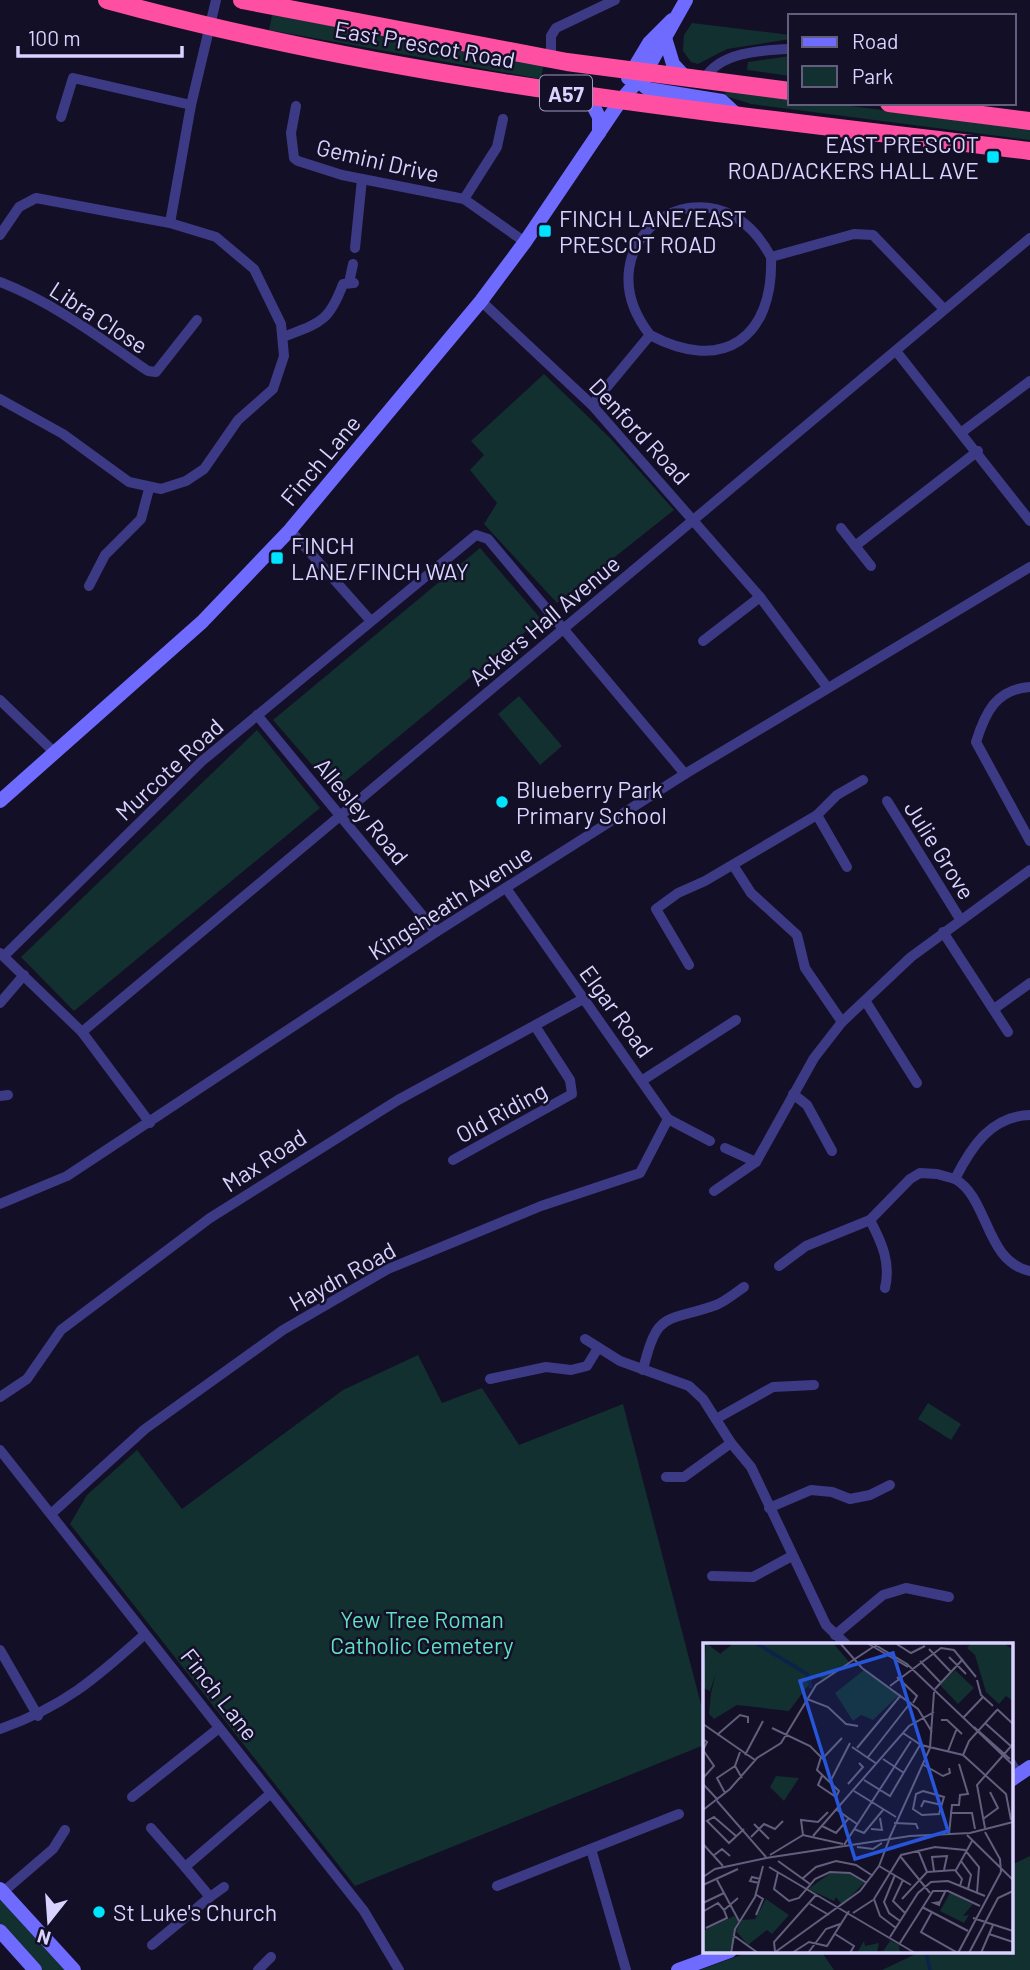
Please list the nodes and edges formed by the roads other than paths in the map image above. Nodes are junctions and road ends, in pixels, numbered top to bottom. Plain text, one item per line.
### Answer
1 (107, 0) edge
2 (216, 0) edge
3 (242, 0) edge
4 (615, 0) edge
5 (686, 0) edge
6 (673, 19) junction
7 (210, 26) junction
8 (666, 41) junction
9 (788, 49) edge
10 (551, 57) junction
11 (637, 76) junction
12 (695, 79) junction
13 (788, 91) edge
14 (588, 96) junction
15 (621, 100) junction
16 (191, 105) junction
17 (918, 105) edge
18 (296, 106) dead end
19 (962, 108) edge
20 (737, 115) junction
21 (61, 117) dead end
22 (503, 119) dead end
23 (1030, 121) edge
24 (599, 133) junction
25 (1030, 151) edge
26 (362, 179) junction
27 (464, 199) junction
28 (170, 223) junction
29 (0, 235) edge
30 (1030, 238) edge
31 (525, 242) junction
32 (355, 248) dead end
33 (771, 257) junction
34 (353, 264) dead end
35 (0, 282) edge
36 (481, 301) junction
37 (943, 308) junction
38 (197, 320) dead end
39 (650, 335) junction
40 (283, 337) junction
41 (896, 351) junction
42 (1030, 381) edge
43 (2, 404) edge
44 (592, 405) junction
45 (962, 432) junction
46 (978, 451) junction
47 (149, 489) junction
48 (695, 519) junction
49 (1030, 521) edge
50 (841, 528) dead end
51 (290, 530) junction
52 (855, 546) junction
53 (871, 566) dead end
54 (1030, 567) edge
55 (89, 586) dead end
56 (760, 597) junction
57 (370, 620) junction
58 (564, 629) junction
59 (704, 641) dead end
60 (827, 687) junction
61 (1030, 687) edge
62 (0, 700) edge
63 (257, 715) junction
64 (54, 752) junction
65 (685, 774) junction
66 (863, 780) dead end
67 (0, 801) edge
68 (887, 802) dead end
69 (341, 814) junction
70 (817, 815) junction
71 (1030, 841) edge
72 (733, 865) junction
73 (847, 867) dead end
74 (1030, 870) edge
75 (506, 888) junction
76 (960, 919) junction
77 (436, 932) junction
78 (943, 932) junction
79 (2, 954) edge
80 (689, 965) dead end
81 (24, 975) junction
82 (1030, 983) edge
83 (583, 999) junction
84 (866, 1002) junction
85 (0, 1003) edge
86 (994, 1009) junction
87 (736, 1020) dead end
88 (842, 1022) junction
89 (535, 1026) junction
90 (82, 1032) junction
91 (1008, 1032) dead end
92 (643, 1080) junction
93 (918, 1083) dead end
94 (793, 1094) junction
95 (1030, 1115) edge
96 (668, 1119) junction
97 (150, 1122) junction
98 (710, 1142) dead end
99 (725, 1147) dead end
100 (832, 1151) dead end
101 (453, 1160) dead end
102 (756, 1163) junction
103 (955, 1179) junction
104 (714, 1191) dead end
105 (0, 1204) edge
106 (870, 1220) junction
107 (779, 1266) dead end
108 (1030, 1271) edge
109 (744, 1287) dead end
110 (885, 1289) dead end
111 (585, 1339) dead end
112 (598, 1348) junction
113 (643, 1370) junction
114 (490, 1379) dead end
115 (814, 1385) dead end
116 (0, 1397) edge
117 (716, 1419) junction
118 (731, 1443) junction
119 (0, 1450) edge
120 (666, 1477) dead end
121 (890, 1485) dead end
122 (769, 1508) junction
123 (51, 1514) junction
124 (792, 1556) junction
125 (712, 1576) dead end
126 (949, 1597) dead end
127 (144, 1635) junction
128 (835, 1635) junction
129 (845, 1643) edge
130 (0, 1650) edge
131 (38, 1716) junction
132 (219, 1728) junction
133 (0, 1729) edge
134 (270, 1794) junction
135 (132, 1797) dead end
136 (679, 1814) dead end
137 (151, 1828) dead end
138 (65, 1830) dead end
139 (591, 1849) junction
140 (185, 1867) junction
141 (497, 1886) dead end
142 (223, 1887) dead end
143 (2, 1890) edge
144 (210, 1897) junction
145 (0, 1931) edge
146 (152, 1945) dead end
147 (727, 1952) edge
148 (271, 1957) dead end
149 (35, 1970) edge
150 (74, 1970) edge
151 (258, 1970) edge
152 (399, 1970) edge
153 (626, 1970) edge
154 (678, 1970) edge

1 - 7 highway, East Prescot Road / A57
2 - 7 street
3 - 10 highway, East Prescot Road / A57
4 - 10 street
5 - 6 street
6 - 8 street
6 - 11 street
7 - 14 highway, East Prescot Road / A57
7 - 16 street
8 - 11 street
8 - 12 street
9 - 12 street
10 - 11 highway, East Prescot Road / A57
11 - 12 highway, East Prescot Road / A57
11 - 15 street, Finch Lane
11 - 20 street
12 - 13 highway, East Prescot Road / A57
14 - 15 highway, East Prescot Road / A57
14 - 24 street
15 - 20 highway, East Prescot Road / A57
15 - 24 street, Finch Lane
16 - 21 street
16 - 28 street
17 - 19 highway
18 - 26 street, Gemini Drive
19 - 23 highway
20 - 25 highway, East Prescot Road / A57
22 - 27 street, Gemini Drive
24 - 31 street, Finch Lane
26 - 27 street, Gemini Drive
26 - 32 street
27 - 31 street, Gemini Drive
28 - 29 street
28 - 40 street
30 - 37 street, Ackers Hall Avenue
31 - 36 street, Finch Lane
33 - 37 street
33 - 39 street
33 - 39 street
34 - 40 street
35 - 38 street, Libra Close
36 - 44 street, Denford Road
36 - 51 street, Finch Lane
37 - 41 street, Ackers Hall Avenue
39 - 44 street
40 - 47 street
41 - 45 street
41 - 48 street, Ackers Hall Avenue
42 - 45 street
43 - 47 street
44 - 48 street, Denford Road
45 - 46 street
46 - 49 street
46 - 52 street
47 - 55 street
48 - 56 street, Denford Road
48 - 58 street, Ackers Hall Avenue
50 - 52 street
51 - 57 street
51 - 64 street, Finch Lane
52 - 53 street
54 - 60 street, Kingsheath Avenue
56 - 59 street
56 - 60 street, Denford Road
57 - 58 street, Murcote Road
57 - 63 street, Murcote Road
58 - 65 street
58 - 69 street, Ackers Hall Avenue
60 - 65 street, Kingsheath Avenue
61 - 71 street
62 - 64 street
63 - 69 street, Allesley Road
63 - 79 street, Murcote Road
64 - 67 street, Finch Lane
65 - 75 street, Kingsheath Avenue
66 - 70 street
68 - 76 street, Julie Grove
69 - 77 street, Allesley Road
69 - 90 street, Ackers Hall Avenue
70 - 72 street
70 - 73 street
72 - 80 street
72 - 88 street
74 - 76 street
75 - 77 street, Kingsheath Avenue
75 - 83 street, Elgar Road
76 - 78 street
77 - 97 street, Kingsheath Avenue
78 - 84 street
78 - 86 street
79 - 81 street
81 - 85 street
81 - 90 street
82 - 86 street
83 - 89 street, Max Road
83 - 92 street, Elgar Road
84 - 88 street
84 - 93 street
86 - 91 street
87 - 92 street
88 - 94 street
89 - 101 street, Old Riding
89 - 116 street, Max Road
90 - 97 street
92 - 96 street, Elgar Road
94 - 100 street
94 - 102 street
95 - 103 street
96 - 98 street, Elgar Road
96 - 123 street, Haydn Road
97 - 105 street, Kingsheath Avenue
99 - 102 street
102 - 104 street
103 - 106 street
103 - 108 street
106 - 107 street
106 - 110 street
109 - 113 street
111 - 112 street
112 - 113 street
112 - 114 street
113 - 117 street
115 - 117 street
117 - 118 street
118 - 120 street
118 - 122 street
119 - 123 street, Finch Lane
121 - 122 street
122 - 124 street
123 - 127 street, Finch Lane
124 - 125 street
124 - 128 street
126 - 128 street
127 - 131 street
127 - 132 street, Finch Lane
128 - 129 street
130 - 131 street
131 - 133 street
132 - 134 street, Finch Lane
132 - 135 street
134 - 140 street
134 - 152 street, Finch Lane
136 - 139 street
137 - 140 street
138 - 143 street
139 - 141 street
139 - 153 street
140 - 144 street
142 - 144 street
143 - 150 street
144 - 146 street
145 - 149 street
147 - 154 street
148 - 151 street

